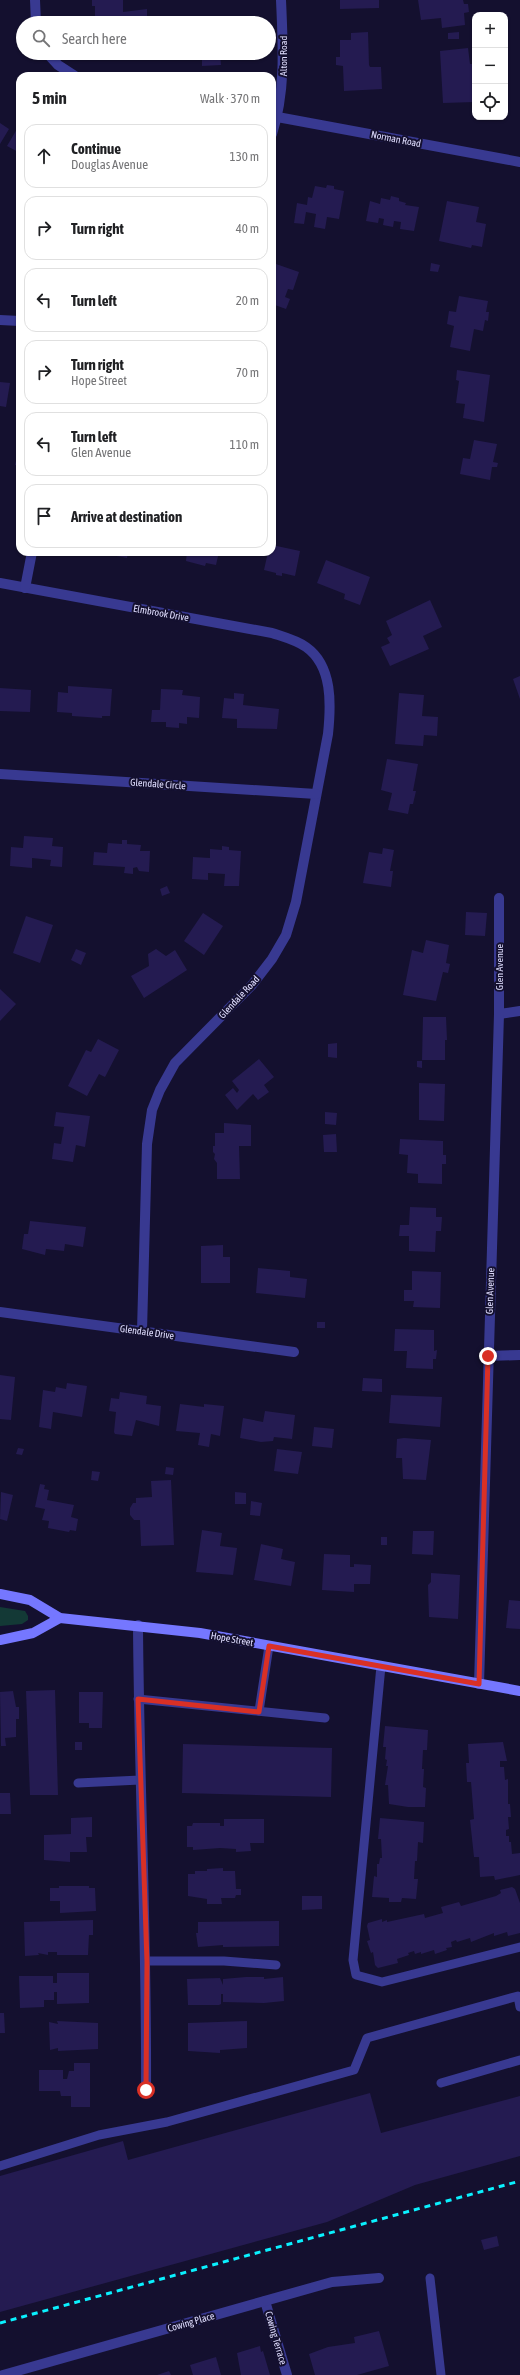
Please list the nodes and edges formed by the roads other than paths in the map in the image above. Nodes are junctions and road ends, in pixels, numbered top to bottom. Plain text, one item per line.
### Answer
1 (35, 0) edge
2 (281, 0) edge
3 (36, 16) edge
4 (53, 60) edge
5 (69, 72) edge
6 (276, 111) edge
7 (276, 116) edge
8 (520, 162) edge
9 (0, 320) edge
10 (16, 321) edge
11 (31, 556) edge
12 (0, 584) edge
13 (25, 588) junction
14 (315, 656) joint
15 (0, 774) edge
16 (316, 794) junction
17 (499, 898) dead end
18 (520, 1011) edge
19 (499, 1014) junction
20 (0, 1312) edge
21 (142, 1331) junction
22 (294, 1352) dead end
23 (520, 1355) edge
24 (488, 1356) junction
25 (0, 1594) edge
26 (60, 1618) junction
27 (138, 1625) junction
28 (0, 1640) edge
29 (269, 1646) junction
30 (381, 1666) junction
31 (479, 1684) junction
32 (520, 1691) edge
33 (138, 1699) junction
34 (259, 1712) junction
35 (325, 1718) dead end
36 (140, 1780) junction
37 (78, 1783) dead end
38 (520, 1947) edge
39 (147, 1962) junction
40 (276, 1965) dead end
41 (520, 2007) edge
42 (520, 2060) edge
43 (441, 2083) dead end
44 (146, 2090) dead end
45 (0, 2166) edge
46 (379, 2278) dead end
47 (430, 2278) dead end
48 (266, 2301) junction
49 (3, 2375) edge
50 (287, 2375) edge
51 (441, 2375) edge

1 - 3 street
2 - 6 street, Alton Road
4 - 5 street
7 - 8 street, Norman Road
9 - 10 street
11 - 13 street
12 - 13 street, Elmbrook Drive
13 - 14 street, Elmbrook Drive
14 - 16 street, Glendale Road
15 - 16 street, Glendale Circle
16 - 21 street, Glendale Road
17 - 19 street, Glen Avenue
18 - 19 street
19 - 24 street, Glen Avenue
20 - 21 street, Glendale Drive
21 - 22 street, Glendale Drive
23 - 24 street
24 - 31 street, Glen Avenue
25 - 26 main road, Hope Street
26 - 27 main road, Hope Street
26 - 28 main road
27 - 29 main road, Hope Street
27 - 33 street
29 - 30 main road, Hope Street
29 - 34 lane
30 - 31 main road, Hope Street
30 - 38 lane
31 - 32 main road, Hope Street
33 - 34 lane
33 - 36 street
34 - 35 lane
36 - 37 lane
36 - 39 street
39 - 40 lane
39 - 44 street
41 - 45 lane
42 - 43 lane
46 - 48 street, Cowing Place
47 - 51 lane
48 - 49 street, Cowing Place
48 - 50 street, Cowing Terrace

